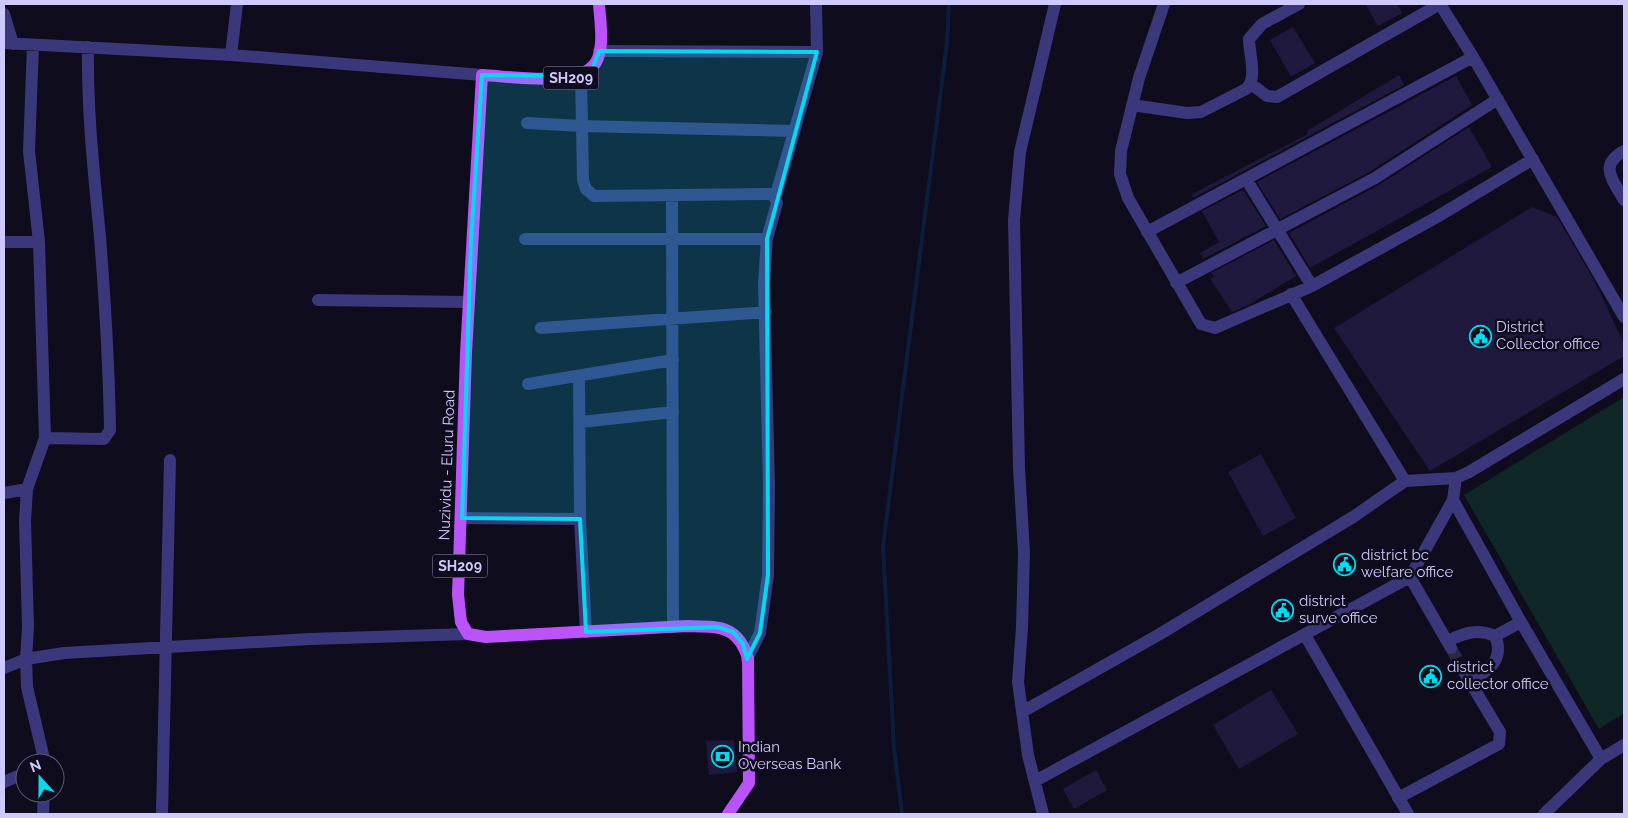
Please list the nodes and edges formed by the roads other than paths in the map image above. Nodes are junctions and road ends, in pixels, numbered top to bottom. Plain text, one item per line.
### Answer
1 (237, 4) edge
2 (600, 4) edge
3 (816, 4) edge
4 (1055, 4) edge
5 (1164, 4) edge
6 (1299, 4) edge
7 (1440, 4) edge
8 (4, 14) edge
9 (8, 44) edge
10 (33, 45) junction
11 (88, 47) junction
12 (599, 51) junction
13 (816, 52) junction
14 (231, 55) junction
15 (1473, 57) junction
16 (482, 74) junction
17 (581, 76) junction
18 (1251, 84) junction
19 (1498, 99) junction
20 (1132, 105) junction
21 (527, 123) dead end
22 (581, 126) junction
23 (794, 131) junction
24 (1624, 151) edge
25 (1533, 159) junction
26 (1246, 179) junction
27 (672, 196) junction
28 (775, 198) junction
29 (1624, 200) edge
30 (1277, 231) junction
31 (1147, 232) junction
32 (525, 239) dead end
33 (672, 240) junction
34 (767, 240) junction
35 (4, 242) edge
36 (39, 242) junction
37 (1176, 283) junction
38 (1312, 286) junction
39 (1291, 294) junction
40 (318, 300) dead end
41 (468, 302) junction
42 (766, 312) junction
43 (1624, 317) edge
44 (673, 319) junction
45 (541, 328) dead end
46 (673, 360) junction
47 (579, 376) junction
48 (1624, 379) edge
49 (528, 384) dead end
50 (673, 412) junction
51 (580, 422) junction
52 (45, 438) junction
53 (170, 460) dead end
54 (1456, 478) junction
55 (1405, 481) junction
56 (27, 488) junction
57 (4, 493) edge
58 (1453, 500) junction
59 (462, 518) junction
60 (580, 519) junction
61 (1410, 577) junction
62 (1521, 622) junction
63 (673, 627) junction
64 (586, 632) junction
65 (468, 634) junction
66 (1305, 635) junction
67 (1495, 636) junction
68 (165, 647) junction
69 (26, 659) junction
70 (747, 659) junction
71 (4, 668) edge
72 (1463, 670) tunnel mouth
73 (1470, 681) junction
74 (1022, 712) junction
75 (1624, 745) edge
76 (43, 753) edge
77 (1602, 759) junction
78 (1035, 781) junction
79 (749, 783) junction
80 (1398, 798) junction
81 (162, 814) edge
82 (728, 814) edge
83 (740, 814) edge
84 (1043, 814) edge
85 (1408, 814) edge
86 (1544, 814) edge

1 - 14 street
2 - 12 main road, SH209
3 - 13 street
4 - 74 street
5 - 20 street
6 - 18 street
7 - 15 street
7 - 18 street
8 - 9 street
9 - 10 street
10 - 11 street
10 - 36 street
11 - 14 street
11 - 52 street
12 - 13 street
12 - 17 main road, SH209
13 - 23 street
14 - 16 street
15 - 19 street
15 - 26 street
16 - 17 main road, SH209
16 - 41 main road, Nuzividu - Eluru Road / SH209
17 - 22 street
18 - 20 street
19 - 25 street
19 - 30 street
20 - 31 street
21 - 22 street
22 - 23 street
22 - 27 street
23 - 28 street
24 - 29 street
25 - 38 street
25 - 43 street
26 - 30 street
26 - 31 street
27 - 28 street
27 - 33 street
28 - 34 street
30 - 37 street
30 - 38 street
31 - 37 street
32 - 33 street
33 - 34 street
33 - 44 street
34 - 42 street
35 - 36 street
36 - 52 street
37 - 39 street
38 - 39 street
39 - 55 street
40 - 41 street
41 - 59 main road, Nuzividu - Eluru Road / SH209
42 - 44 street
42 - 70 street
44 - 45 street
44 - 46 street
46 - 47 street
46 - 50 street
47 - 49 street
47 - 51 street
48 - 54 street
50 - 51 street
50 - 63 street
51 - 60 street
52 - 56 street
53 - 68 street
54 - 55 street
54 - 58 street
55 - 74 street
56 - 57 street
56 - 69 street
58 - 61 street
58 - 62 street
59 - 60 street
59 - 65 main road, Nuzividu - Eluru Road / SH209
60 - 64 street
61 - 66 street
61 - 67 street
62 - 67 street
62 - 77 street
63 - 64 main road
63 - 70 main road
64 - 65 main road
65 - 68 street
66 - 78 street
66 - 80 street
67 - 73 street
68 - 69 street
68 - 81 street
69 - 71 street
69 - 76 street
70 - 79 main road
72 - 73 street
73 - 80 street
74 - 78 street
75 - 77 street
77 - 86 street
78 - 84 street
79 - 82 main road
79 - 83 main road
80 - 85 street

